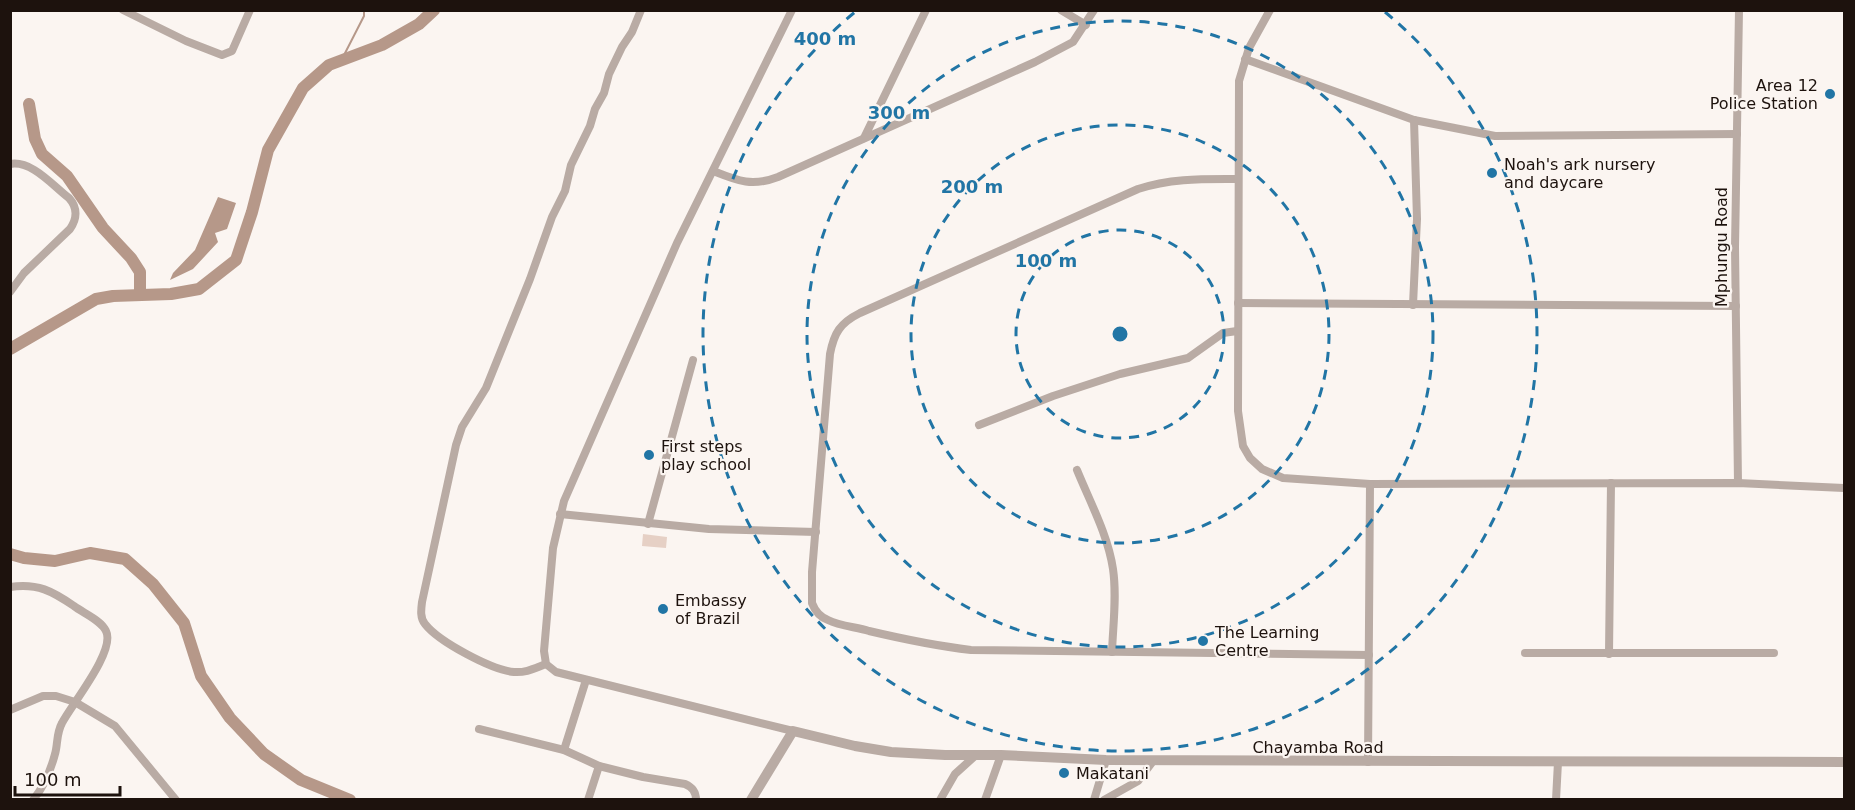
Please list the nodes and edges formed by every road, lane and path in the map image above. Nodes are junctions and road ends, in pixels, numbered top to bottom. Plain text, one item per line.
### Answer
1 (123, 10) edge
2 (250, 10) edge
3 (641, 10) edge
4 (792, 10) edge
5 (926, 10) edge
6 (1061, 10) edge
7 (1094, 10) edge
8 (1270, 10) edge
9 (1739, 10) edge
10 (1086, 25) junction
11 (1245, 59) junction
12 (1414, 120) junction
13 (1737, 134) junction
14 (864, 139) junction
15 (10, 164) edge
16 (713, 171) junction
17 (1238, 179) junction
18 (10, 292) edge
19 (1238, 303) junction
20 (1413, 305) junction
21 (1736, 306) junction
22 (1238, 331) junction
23 (693, 360) dead end
24 (979, 424) dead end
25 (1077, 470) dead end
26 (1611, 483) junction
27 (1738, 483) junction
28 (1370, 484) junction
29 (1845, 488) edge
30 (560, 514) junction
31 (648, 524) junction
32 (816, 532) junction
33 (10, 588) edge
34 (1112, 652) junction
35 (1525, 653) dead end
36 (1774, 653) dead end
37 (1610, 654) junction
38 (1369, 655) junction
39 (546, 664) junction
40 (586, 681) junction
41 (75, 702) junction
42 (10, 710) edge
43 (479, 729) dead end
44 (793, 730) junction
45 (564, 750) junction
46 (976, 755) junction
47 (1001, 755) junction
48 (1106, 760) junction
49 (1153, 761) junction
50 (1368, 762) junction
51 (1558, 762) junction
52 (1845, 762) edge
53 (599, 766) junction
54 (753, 798) edge
55 (33, 800) edge
56 (176, 800) edge
57 (588, 800) edge
58 (696, 800) edge
59 (940, 800) edge
60 (985, 800) edge
61 (1094, 800) edge
62 (1104, 800) edge
63 (1556, 800) edge

1 - 2 street
3 - 39 street
4 - 16 street
5 - 14 street
6 - 10 street
7 - 10 street
8 - 11 street
9 - 13 street, Mphungu Road
10 - 14 street
11 - 12 street
11 - 17 street
12 - 13 street
12 - 20 street
13 - 21 street, Mphungu Road
14 - 16 street
15 - 18 street
16 - 30 street
17 - 19 street
17 - 32 street
19 - 20 street
19 - 22 street
20 - 21 street
21 - 27 street, Mphungu Road
22 - 24 street
22 - 28 street
23 - 31 street
25 - 34 street
26 - 27 street
26 - 28 street
26 - 37 street
27 - 29 street
28 - 38 street
30 - 31 street
30 - 39 street
31 - 32 street
32 - 34 street
33 - 41 street
34 - 38 street
35 - 37 street
36 - 37 street
38 - 50 street
39 - 40 street
40 - 44 street
40 - 45 street
41 - 42 street
41 - 55 street
41 - 56 street
43 - 45 street
44 - 46 street, Chayamba Road
44 - 54 street
45 - 53 street
46 - 47 street, Chayamba Road
46 - 59 street
47 - 48 street, Chayamba Road
47 - 60 street
48 - 49 street, Chayamba Road
48 - 61 street
49 - 50 street, Chayamba Road
49 - 62 street
50 - 51 street, Chayamba Road
51 - 52 street, Chayamba Road
51 - 63 street
53 - 57 street
53 - 58 street

